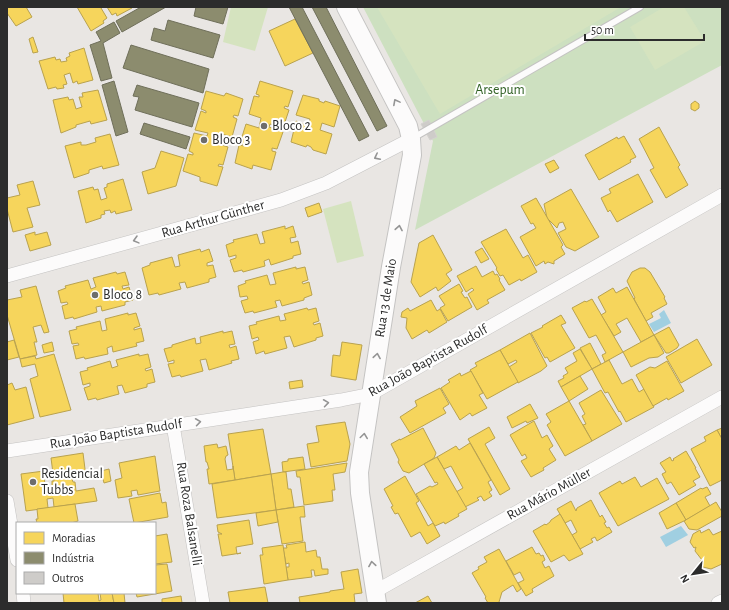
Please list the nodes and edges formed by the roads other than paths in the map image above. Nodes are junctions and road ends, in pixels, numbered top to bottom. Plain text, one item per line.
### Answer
1 (346, 7) edge
2 (640, 7) edge
3 (411, 139) junction
4 (722, 195) edge
5 (7, 276) edge
6 (371, 394) junction
7 (722, 397) edge
8 (173, 425) junction
9 (7, 451) edge
10 (7, 501) edge
11 (16, 554) edge
12 (377, 597) edge
13 (722, 601) edge
14 (203, 603) edge
15 (718, 603) edge

3 -> 1 main road, Rua 13 de Maio
2 - 3 lane
3 -> 5 street, Rua Arthur Günther
6 -> 3 main road, Rua 13 de Maio
4 - 6 street, Rua João Baptista Rudolf
8 -> 6 street, Rua João Baptista Rudolf
12 -> 6 main road, Rua 13 de Maio
7 - 12 street, Rua Mário Müller
8 - 9 street, Rua João Baptista Rudolf
8 - 14 street, Rua Roza Balsanelli
10 - 11 street
13 - 15 street

